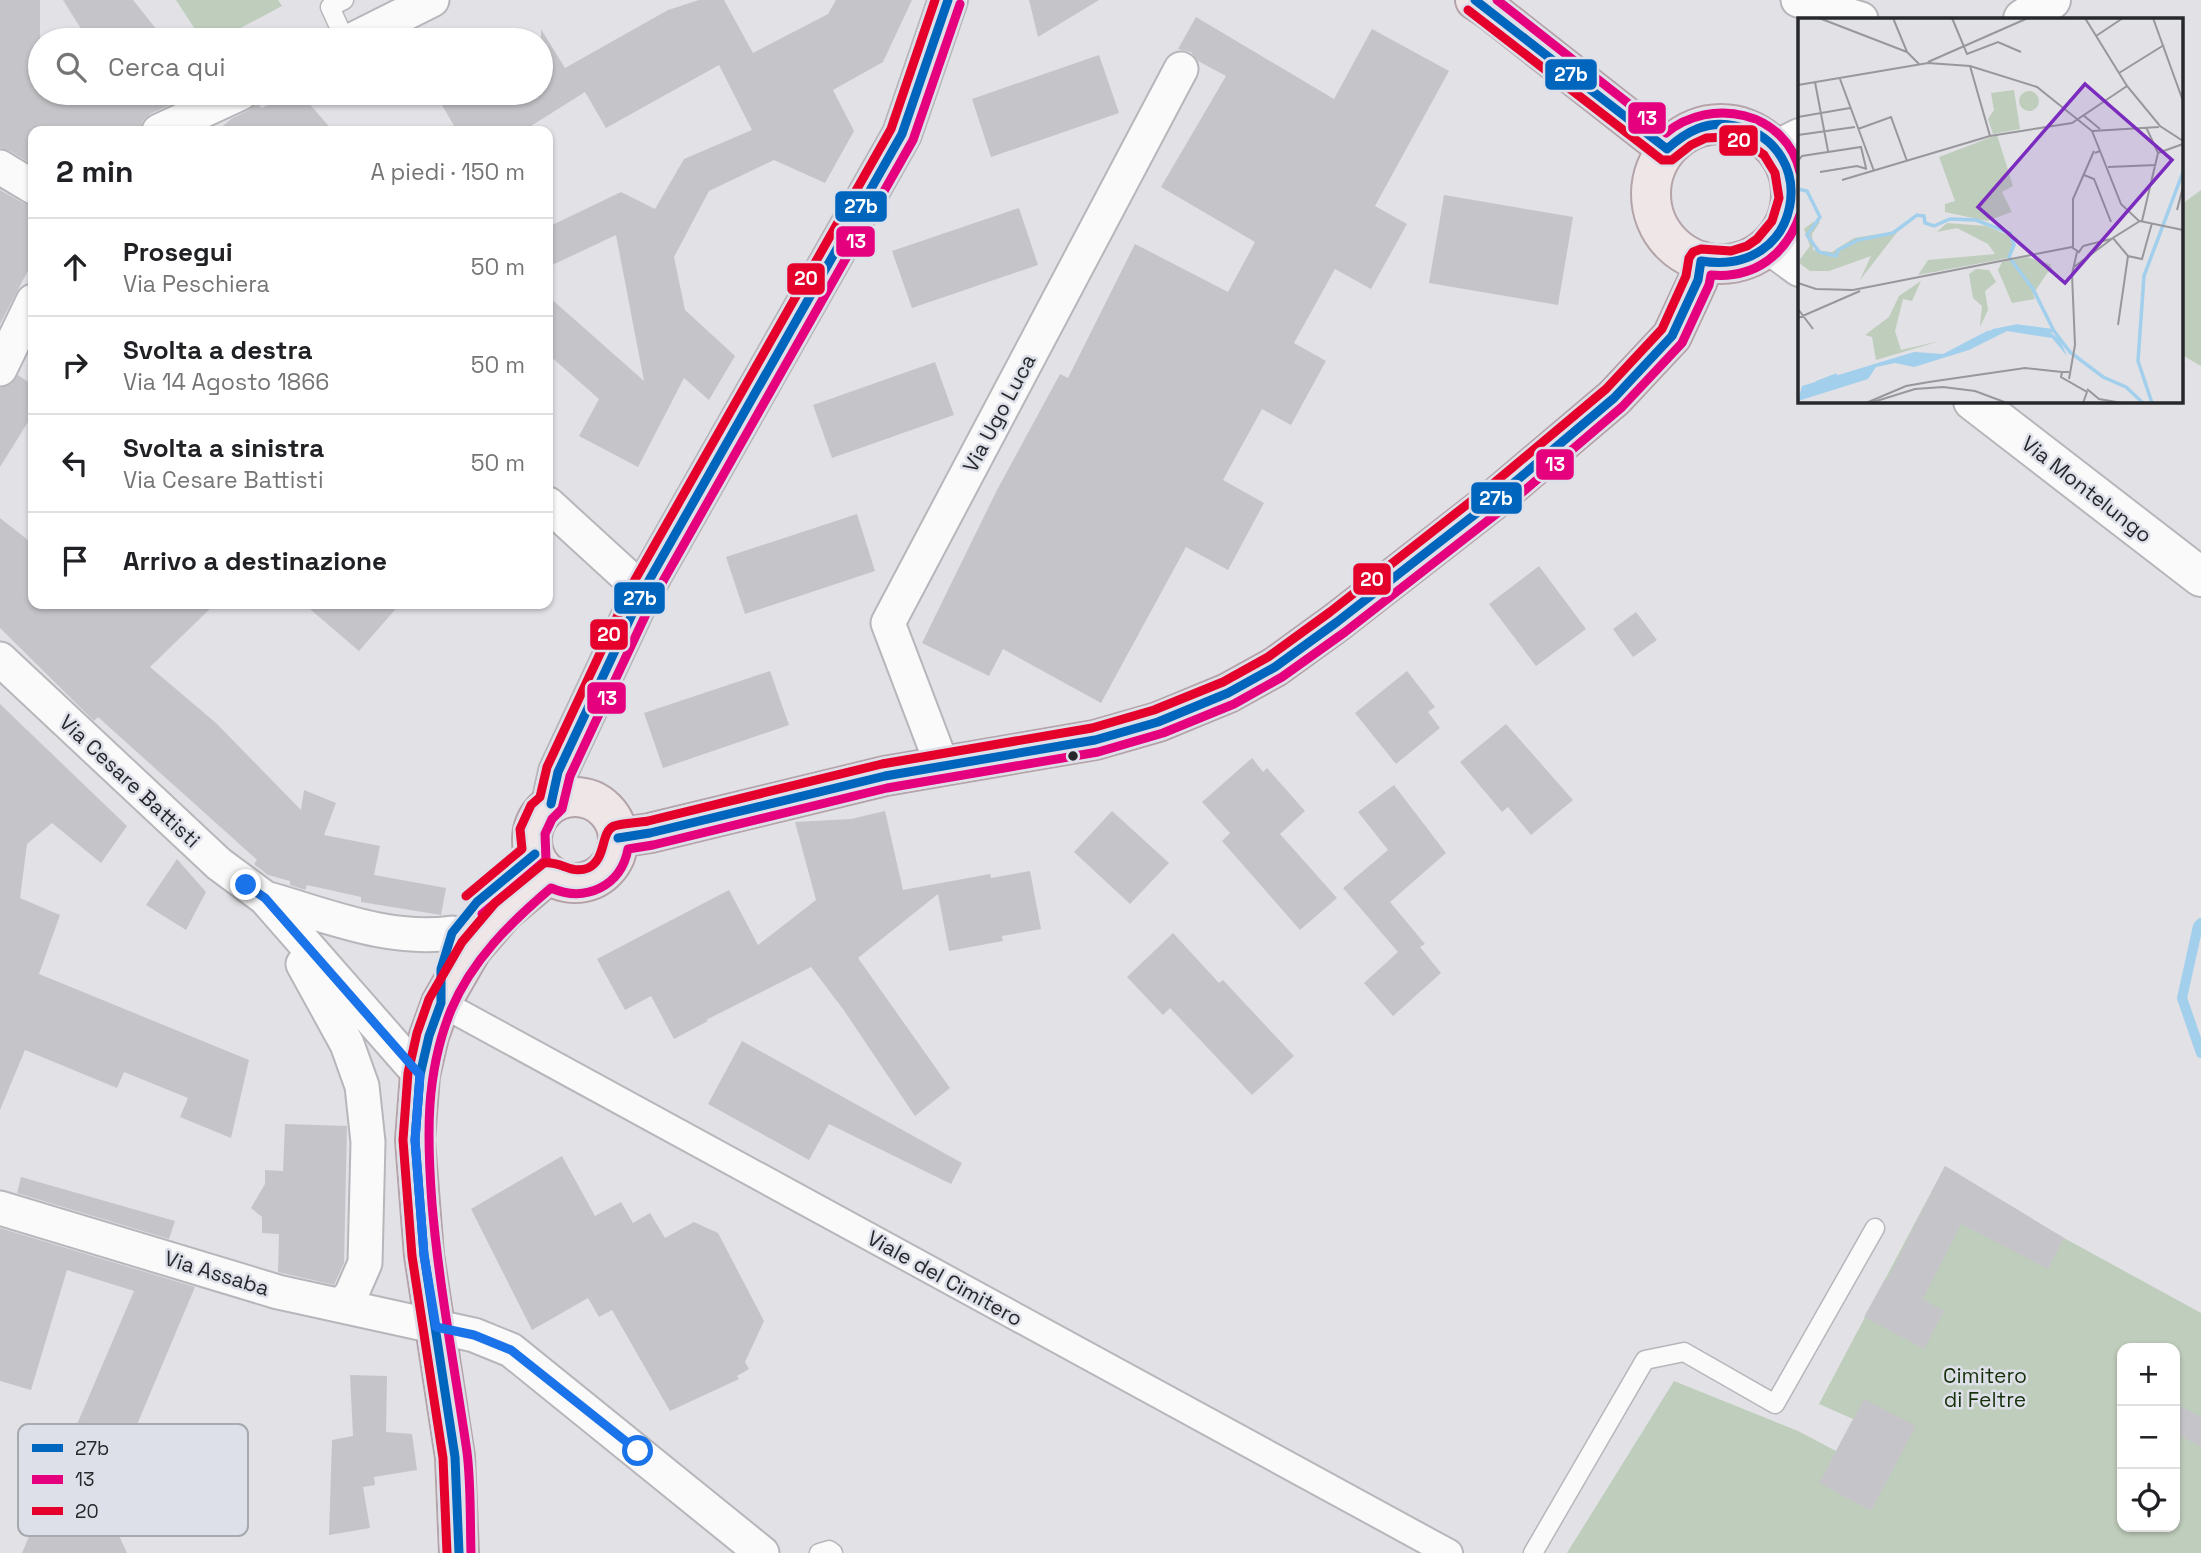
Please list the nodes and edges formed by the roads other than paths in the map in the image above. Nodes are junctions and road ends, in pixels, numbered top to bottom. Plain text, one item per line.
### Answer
1 (344, 0) edge
2 (432, 0) edge
3 (948, 0) edge
4 (1475, 0) edge
5 (1798, 0) edge
6 (2051, 0) edge
7 (1858, 18) edge
8 (2024, 18) edge
9 (340, 28) edge
10 (376, 28) edge
11 (1181, 69) dead end
12 (224, 105) edge
13 (196, 124) edge
14 (1788, 144) edge
15 (1667, 149) junction
16 (0, 167) edge
17 (28, 184) edge
18 (1770, 245) junction
19 (1701, 261) junction
20 (1798, 266) edge
21 (28, 312) edge
22 (0, 369) edge
23 (1974, 402) edge
24 (553, 509) edge
25 (2201, 578) edge
26 (643, 591) junction
27 (0, 659) edge
28 (942, 765) junction
29 (551, 804) junction
30 (618, 838) junction
31 (542, 864) junction
32 (265, 898) junction
33 (452, 933) junction
34 (441, 1003) junction
35 (420, 1075) junction
36 (0, 1208) edge
37 (1875, 1228) dead end
38 (342, 1304) junction
39 (436, 1327) junction
40 (459, 1553) edge
41 (762, 1553) edge
42 (819, 1553) edge
43 (833, 1553) edge
44 (1449, 1553) edge
45 (1533, 1553) edge

1 - 9 lane
2 - 10 street
3 - 26 street
4 - 15 main road
5 - 7 street
6 - 8 street
11 - 28 street, Via Ugo Luca
12 - 13 street
14 - 15 main road
14 - 18 main road
15 - 19 main road
16 - 17 street
18 - 19 main road
18 - 20 street
19 - 28 main road
21 - 22 street
23 - 25 street, Via Montelungo
24 - 26 street
26 - 29 street
27 - 32 street, Via Cesare Battisti
28 - 30 main road
29 - 30 main road
29 - 31 main road
30 - 31 main road
31 - 33 main road
31 - 34 main road
32 - 33 street, Via Cesare Battisti
32 - 35 street, Via Cesare Battisti
32 - 38 street, Via Cesare Battisti
33 - 34 main road
34 - 35 main road
34 - 44 street, Viale del Cimitero
35 - 39 main road
36 - 38 street, Via Assaba
37 - 45 lane
38 - 39 street, Via Assaba
39 - 40 main road
39 - 41 street, Via Assaba
42 - 43 lane

